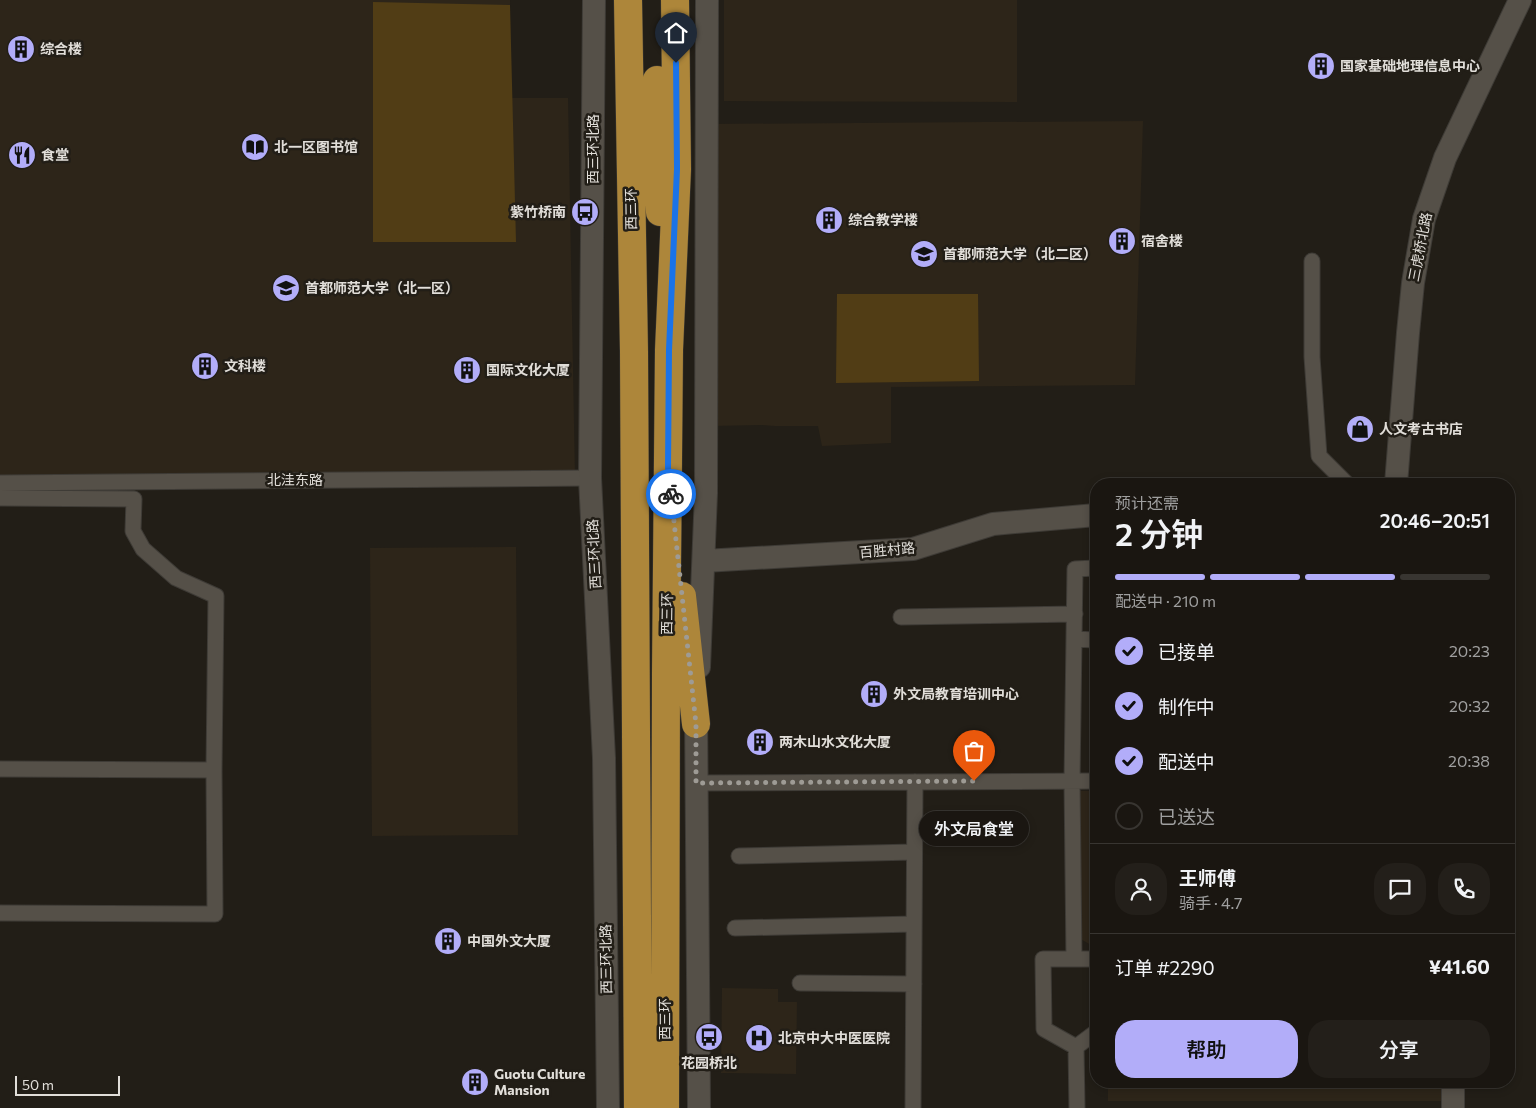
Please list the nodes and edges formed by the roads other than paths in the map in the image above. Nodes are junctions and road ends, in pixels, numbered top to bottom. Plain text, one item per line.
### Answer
1 (594, 0) edge
2 (628, 0) edge
3 (646, 0) edge
4 (657, 0) edge
5 (675, 0) edge
6 (690, 0) edge
7 (707, 0) edge
8 (1520, 0) edge
9 (676, 63) junction
10 (652, 169) junction
11 (1312, 261) dead end
12 (669, 350) junction
13 (634, 352) junction
14 (668, 468) junction
15 (590, 478) junction
16 (1342, 478) edge
17 (1396, 478) edge
18 (0, 483) edge
19 (0, 498) edge
20 (1090, 516) edge
21 (704, 561) junction
22 (1090, 568) edge
23 (1075, 614) junction
24 (901, 617) dead end
25 (1074, 639) junction
26 (1090, 640) edge
27 (696, 724) junction
28 (0, 769) edge
29 (214, 770) junction
30 (1072, 781) junction
31 (1090, 781) edge
32 (915, 782) junction
33 (696, 783) junction
34 (914, 852) junction
35 (739, 856) dead end
36 (0, 913) edge
37 (914, 924) junction
38 (735, 928) dead end
39 (1074, 959) junction
40 (1090, 960) edge
41 (800, 983) dead end
42 (914, 984) junction
43 (1090, 1036) edge
44 (1076, 1047) junction
45 (1452, 1088) edge
46 (608, 1108) edge
47 (638, 1108) edge
48 (665, 1108) edge
49 (699, 1108) edge
50 (913, 1108) edge
51 (1077, 1108) edge
52 (1452, 1108) edge

1 - 15 street, 西三环北路
2 - 13 highway, 西三环
3 - 10 highway
4 - 10 highway
5 - 9 highway, 西三环
6 - 9 highway
7 - 21 street
8 - 17 street, 三虎桥北路
9 - 12 highway, 西三环
10 - 12 highway
10 - 13 highway
11 - 16 street
12 - 14 highway, 西三环
13 - 47 highway, 西三环
14 - 27 highway
14 - 48 highway, 西三环
15 - 18 street, 北洼东路
15 - 46 street, 西三环北路
19 - 29 street
20 - 21 street, 百胜村路
21 - 27 street
22 - 23 street
23 - 24 street
23 - 25 street
25 - 26 street
25 - 30 street
27 - 33 street
28 - 29 street
29 - 36 street
30 - 31 street
30 - 32 street
30 - 39 street
32 - 33 street
32 - 34 street
33 - 49 street
34 - 35 street
34 - 37 street
37 - 38 street
37 - 42 street
39 - 40 street
39 - 44 street
41 - 42 street
42 - 50 street
43 - 44 street
44 - 51 street
45 - 52 street

